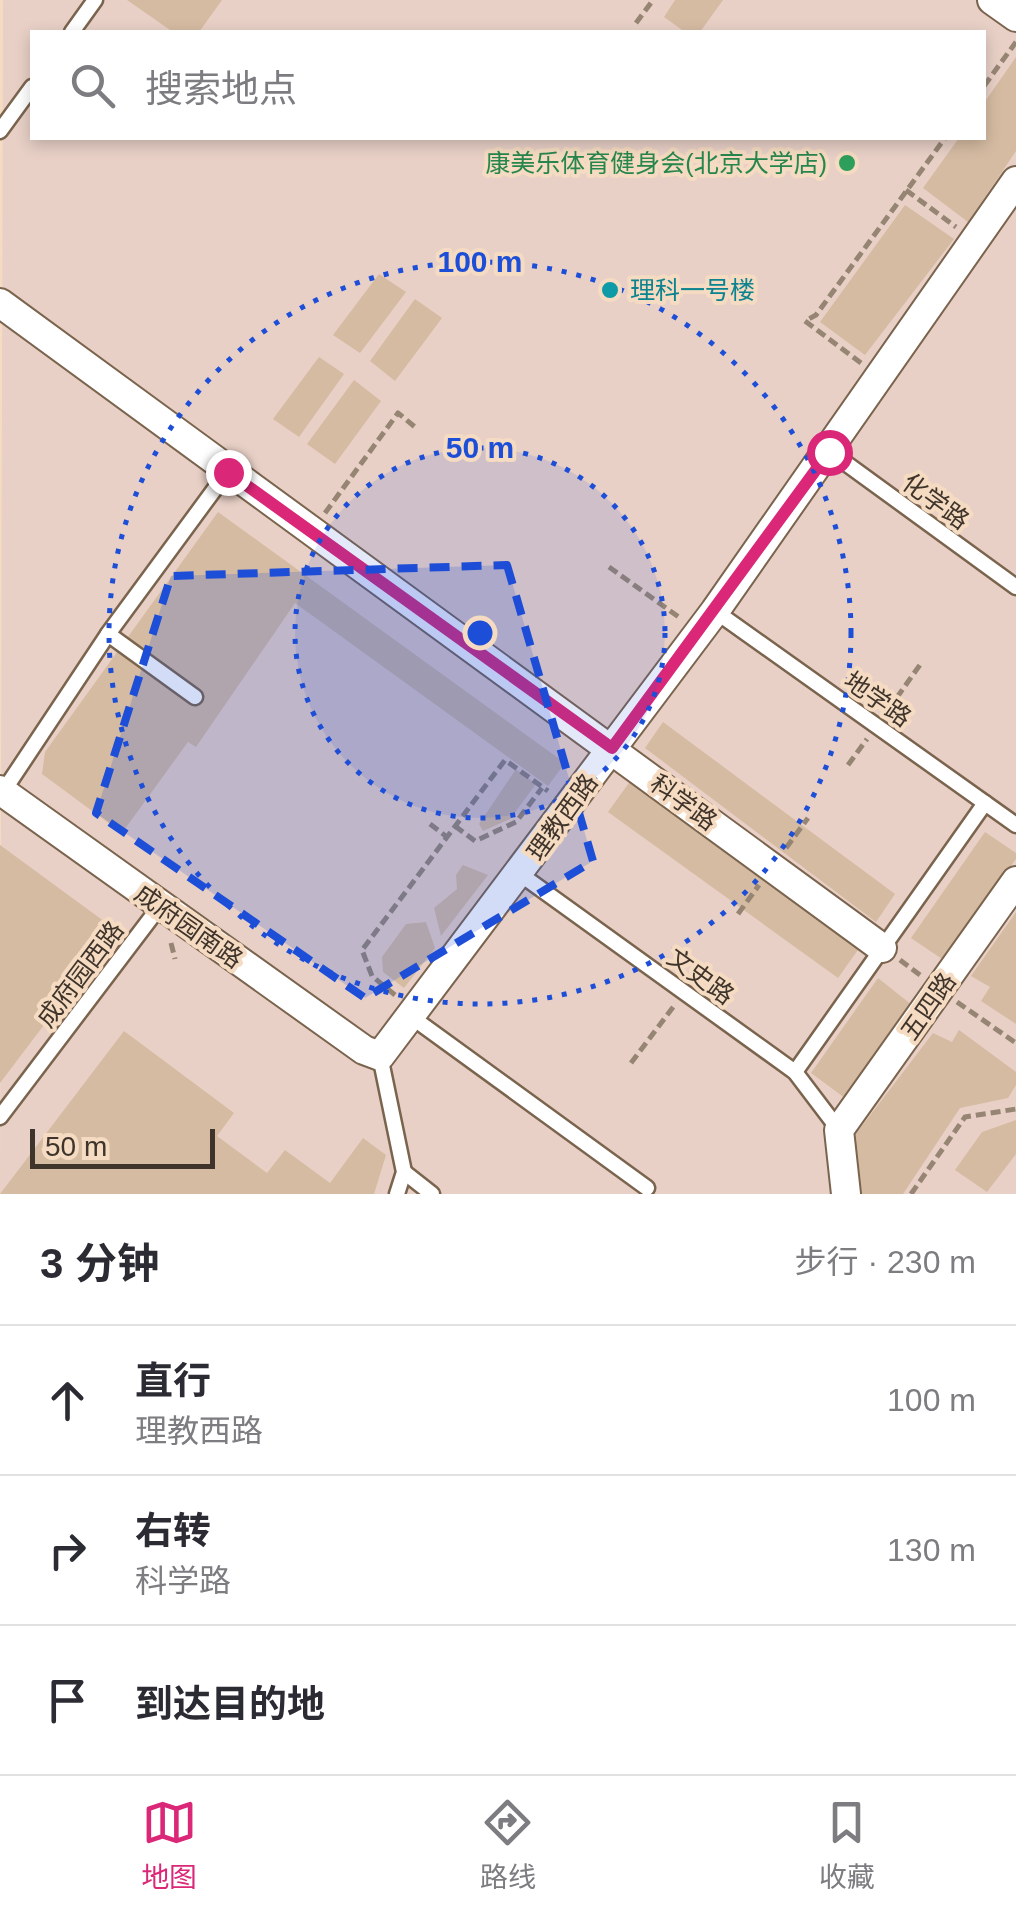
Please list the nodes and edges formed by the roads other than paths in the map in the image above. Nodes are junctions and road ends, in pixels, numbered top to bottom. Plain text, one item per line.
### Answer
1 (95, 0) edge
2 (992, 0) edge
3 (1016, 18) edge
4 (73, 30) edge
5 (30, 90) edge
6 (0, 131) edge
7 (1016, 182) edge
8 (0, 303) edge
9 (829, 452) junction
10 (228, 472) junction
11 (1016, 587) edge
12 (707, 621) junction
13 (108, 634) junction
14 (195, 697) dead end
15 (612, 748) junction
16 (2, 791) edge
17 (985, 803) junction
18 (1016, 825) edge
19 (520, 874) junction
20 (1016, 881) edge
21 (160, 906) junction
22 (893, 955) junction
23 (415, 1015) junction
24 (380, 1056) junction
25 (795, 1072) junction
26 (0, 1117) edge
27 (839, 1130) junction
28 (404, 1172) junction
29 (647, 1188) dead end
30 (397, 1194) edge
31 (432, 1194) edge
32 (846, 1194) edge

1 - 4 lane
2 - 3 street
5 - 6 lane
7 - 9 street, 理教西路
8 - 10 street, 科学路
9 - 11 lane, 化学路
9 - 12 street, 理教西路
10 - 13 lane
10 - 15 street, 科学路
12 - 15 street, 理教西路
12 - 17 lane, 地学路
13 - 14 lane
13 - 16 lane
15 - 19 street, 理教西路
15 - 22 street, 科学路
16 - 21 street, 成府园南路
17 - 18 lane, 地学路
17 - 22 lane
19 - 23 street, 理教西路
19 - 25 lane, 文史路
20 - 27 street, 五四路
21 - 24 street, 成府园南路
21 - 26 lane, 成府园西路
22 - 25 lane
23 - 24 street, 理教西路
23 - 29 lane
24 - 28 lane
25 - 27 lane, 文史路
27 - 32 street
28 - 30 lane
28 - 31 lane

